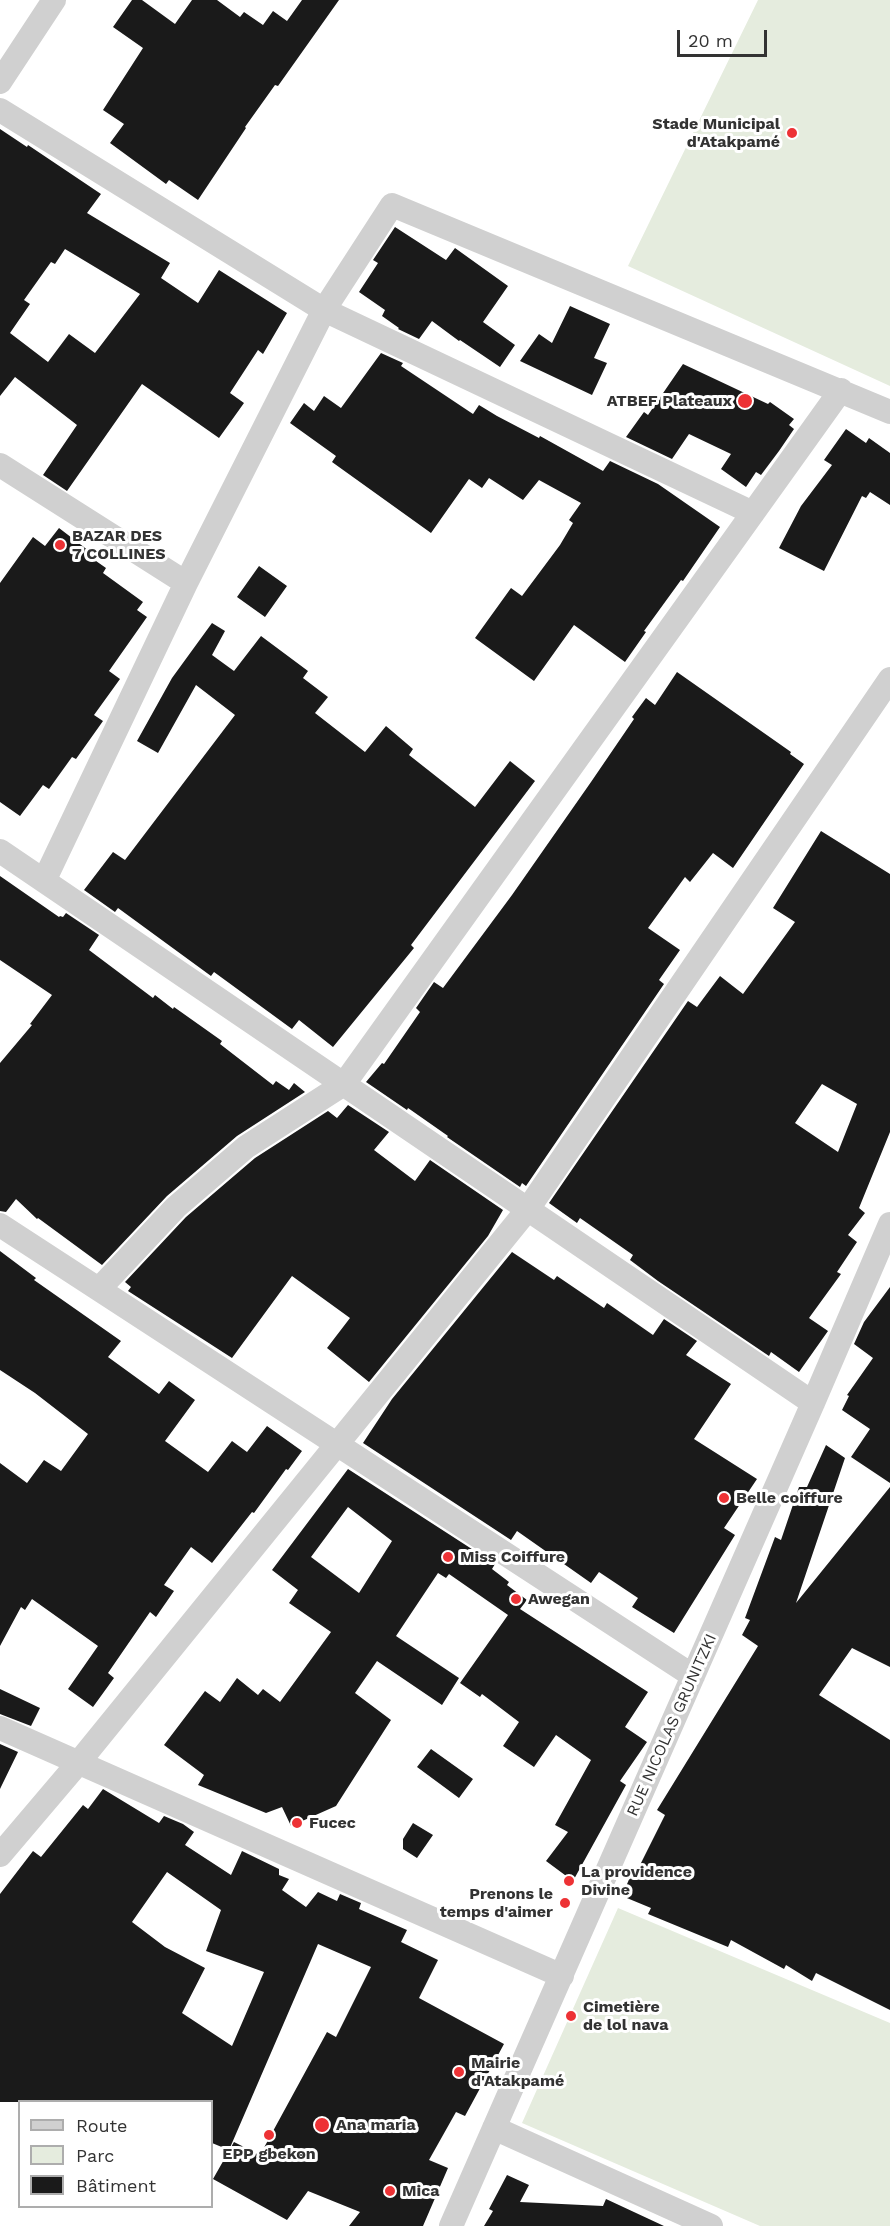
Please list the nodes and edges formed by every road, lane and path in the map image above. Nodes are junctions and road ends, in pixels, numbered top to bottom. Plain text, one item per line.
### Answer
1 (54, 0) edge
2 (0, 82) edge
3 (0, 110) edge
4 (324, 310) junction
5 (841, 390) junction
6 (890, 412) edge
7 (0, 465) edge
8 (753, 513) junction
9 (186, 583) junction
10 (890, 679) edge
11 (0, 850) edge
12 (44, 881) junction
13 (344, 1084) junction
14 (528, 1209) junction
15 (0, 1225) edge
16 (887, 1238) edge
17 (99, 1289) junction
18 (813, 1403) junction
19 (338, 1445) junction
20 (693, 1676) junction
21 (0, 1728) edge
22 (79, 1762) junction
23 (0, 1855) edge
24 (562, 1976) junction
25 (494, 2128) junction
26 (451, 2226) edge
27 (711, 2226) edge

1 - 2 street
3 - 4 street
4 - 5 street
4 - 8 street
4 - 9 street
5 - 6 street
5 - 8 street
7 - 9 street
8 - 13 street
9 - 12 street
10 - 14 street
11 - 12 street
12 - 13 street
13 - 14 street
13 - 17 street
14 - 18 street
14 - 19 street
15 - 17 street
16 - 18 street, RUE NICOLAS GRUNITZKI
17 - 19 street
18 - 20 street, RUE NICOLAS GRUNITZKI
19 - 20 street
19 - 22 street
20 - 24 street, RUE NICOLAS GRUNITZKI
21 - 22 street
22 - 23 street
22 - 24 street
24 - 25 street, RUE NICOLAS GRUNITZKI
25 - 26 street, RUE NICOLAS GRUNITZKI
25 - 27 street

